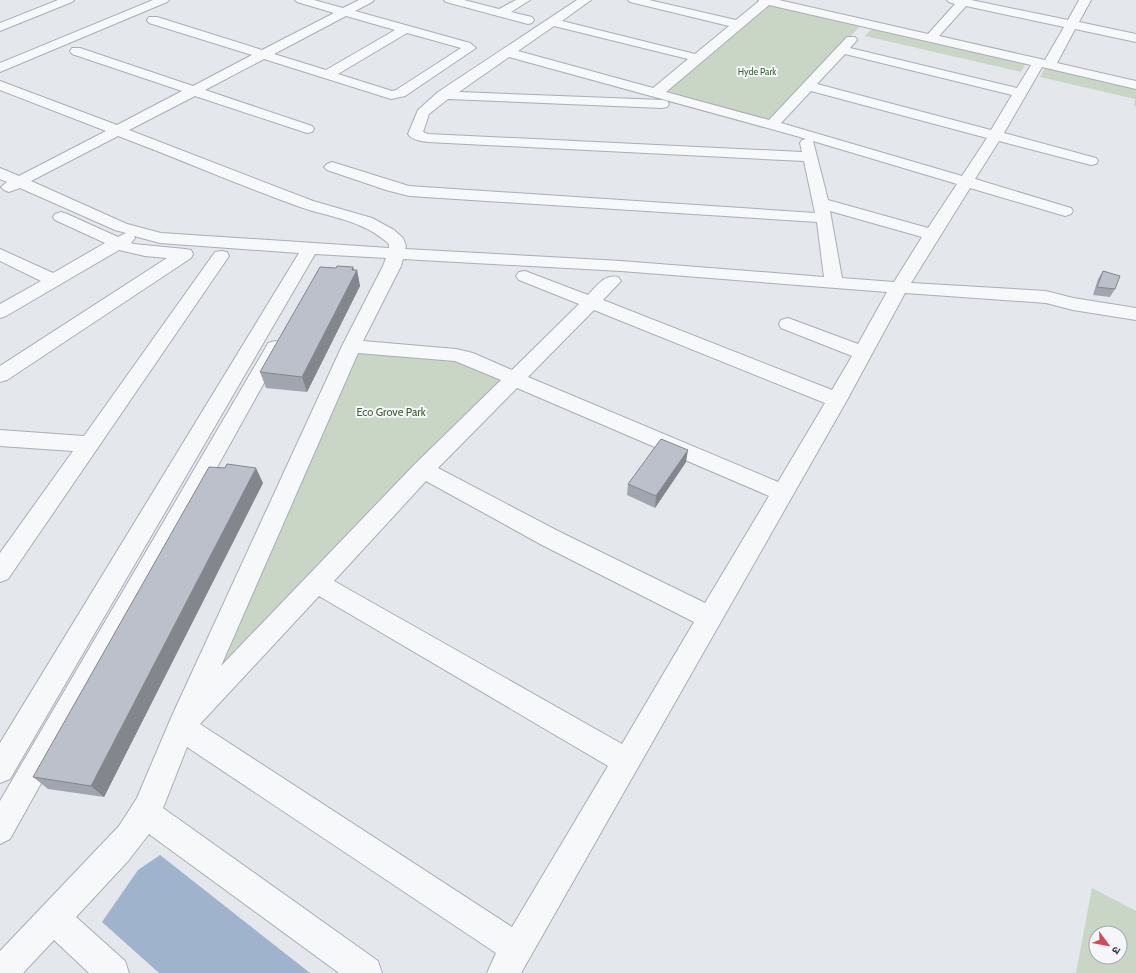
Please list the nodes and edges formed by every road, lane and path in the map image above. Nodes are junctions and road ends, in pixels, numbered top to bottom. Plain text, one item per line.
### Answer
1 (68, 0) edge
2 (163, 0) edge
3 (301, 0) edge
4 (368, 0) edge
5 (450, 0) edge
6 (524, 0) edge
7 (585, 0) edge
8 (634, 0) edge
9 (765, 0) edge
10 (1085, 0) edge
11 (960, 1) edge
12 (32, 2) dead end
13 (49, 8) junction
14 (344, 12) junction
15 (501, 13) junction
16 (153, 20) dead end
17 (528, 20) dead end
18 (552, 22) junction
19 (866, 23) junction
20 (738, 24) junction
21 (1072, 25) junction
22 (0, 27) edge
23 (406, 30) junction
24 (931, 38) junction
25 (1136, 38) edge
26 (842, 50) junction
27 (76, 51) dead end
28 (506, 52) junction
29 (262, 55) junction
30 (698, 58) junction
31 (1044, 64) junction
32 (0, 68) edge
33 (327, 75) junction
34 (0, 85) edge
35 (1136, 85) edge
36 (808, 86) junction
37 (194, 90) junction
38 (656, 93) junction
39 (1020, 93) junction
40 (443, 95) junction
41 (699, 105) junction
42 (772, 125) junction
43 (307, 129) dead end
44 (116, 130) junction
45 (805, 134) junction
46 (995, 136) junction
47 (810, 157) junction
48 (1091, 161) dead end
49 (332, 167) dead end
50 (0, 173) edge
51 (18, 182) junction
52 (966, 182) junction
53 (1, 189) edge
54 (1065, 210) dead end
55 (822, 211) junction
56 (137, 232) junction
57 (933, 235) junction
58 (117, 243) junction
59 (0, 254) edge
60 (185, 254) junction
61 (221, 256) junction
62 (316, 256) junction
63 (394, 260) junction
64 (525, 276) junction
65 (53, 280) junction
66 (612, 281) junction
67 (834, 284) junction
68 (896, 294) junction
69 (590, 303) junction
70 (0, 312) edge
71 (1136, 314) edge
72 (788, 324) dead end
73 (351, 346) junction
74 (863, 353) junction
75 (0, 375) edge
76 (513, 378) junction
77 (837, 400) junction
78 (0, 438) edge
79 (89, 444) junction
80 (423, 470) junction
81 (783, 493) junction
82 (0, 572) edge
83 (317, 582) junction
84 (711, 618) junction
85 (181, 727) junction
86 (627, 762) junction
87 (0, 769) edge
88 (144, 812) junction
89 (0, 829) edge
90 (53, 917) junction
91 (511, 961) edge
92 (0, 973) edge
93 (113, 973) edge
94 (366, 973) edge

1 - 13 street
2 - 32 street
3 - 14 street
4 - 14 street
5 - 15 street
6 - 15 street
7 - 18 street
8 - 20 street
9 - 19 street
9 - 20 street
10 - 21 street
11 - 21 street
11 - 24 street
12 - 13 street
13 - 22 street
14 - 23 street
14 - 29 street
15 - 17 street
16 - 29 street
18 - 28 street
18 - 30 street
19 - 24 street
19 - 26 street
20 - 30 street
21 - 25 street
21 - 31 street
23 - 33 street
23 - 33 street
24 - 31 street
26 - 36 street
26 - 39 street
27 - 37 street
28 - 38 street
28 - 40 street
29 - 33 street
29 - 37 street
30 - 38 street
31 - 35 street
31 - 39 street
34 - 44 street
36 - 42 street
36 - 46 street
37 - 43 street
37 - 44 street
38 - 41 street
39 - 46 street
40 - 41 street
40 - 47 street
41 - 42 street
42 - 45 street
44 - 51 street
44 - 63 street
45 - 47 street
45 - 52 street
46 - 48 street
46 - 52 street
47 - 55 street
49 - 55 street
50 - 51 street
51 - 53 street
51 - 56 street
52 - 54 street
52 - 57 street
53 - 58 street
55 - 57 street
55 - 67 street
56 - 58 street
56 - 62 street
57 - 68 street
58 - 60 street
58 - 65 street
59 - 65 street
60 - 61 street
60 - 75 street
61 - 62 street
61 - 79 street
62 - 63 street
62 - 87 street
62 - 89 street
63 - 64 street
63 - 67 street
63 - 73 street
64 - 66 street
64 - 69 street
65 - 70 street
66 - 68 street
66 - 69 street
67 - 68 street
68 - 71 street
68 - 74 street
69 - 76 street
69 - 77 street
72 - 74 street
73 - 76 street
73 - 85 street
74 - 77 street
76 - 80 street
76 - 81 street
77 - 81 street
78 - 79 street
79 - 82 street
80 - 83 street
80 - 84 street
81 - 84 street
83 - 85 street
83 - 86 street
84 - 86 street
85 - 88 street
85 - 91 street
86 - 91 street
88 - 90 street
88 - 94 street
90 - 92 street
90 - 93 street

